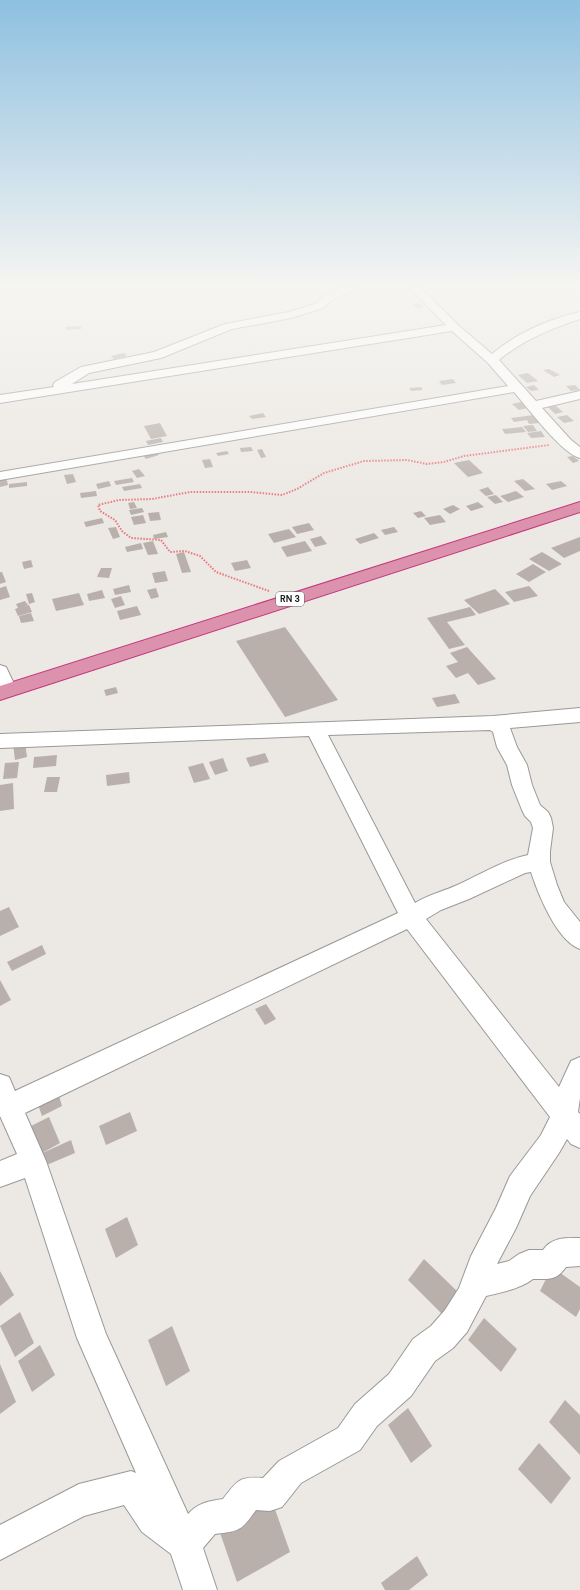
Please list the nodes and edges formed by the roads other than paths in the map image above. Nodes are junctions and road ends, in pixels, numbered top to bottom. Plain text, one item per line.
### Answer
1 (122, 362) edge
2 (232, 362) edge
3 (494, 362) edge
4 (516, 388) junction
5 (580, 395) edge
6 (0, 396) edge
7 (0, 399) edge
8 (533, 406) junction
9 (580, 454) edge
10 (0, 476) edge
11 (580, 507) edge
12 (0, 671) edge
13 (4, 692) edge
14 (580, 715) edge
15 (493, 723) junction
16 (315, 729) junction
17 (0, 741) edge
18 (539, 862) junction
19 (411, 917) junction
20 (580, 939) edge
21 (580, 1069) edge
22 (5, 1097) edge
23 (573, 1125) edge
24 (33, 1161) junction
25 (0, 1174) edge
26 (580, 1252) edge
27 (476, 1284) junction
28 (0, 1543) edge
29 (184, 1543) junction
30 (200, 1590) edge

1 - 6 street
2 - 7 street
3 - 4 street
4 - 8 street
4 - 10 street
5 - 8 street
8 - 9 street
11 - 13 highway, RN 3
12 - 13 street
14 - 15 street
15 - 16 street
15 - 18 street
16 - 17 street
16 - 19 street
18 - 19 street
18 - 20 street
19 - 22 street
19 - 23 street
21 - 23 street
22 - 24 street
23 - 27 street
24 - 25 street
24 - 29 street
26 - 27 street
27 - 29 street
28 - 29 street
29 - 30 street

